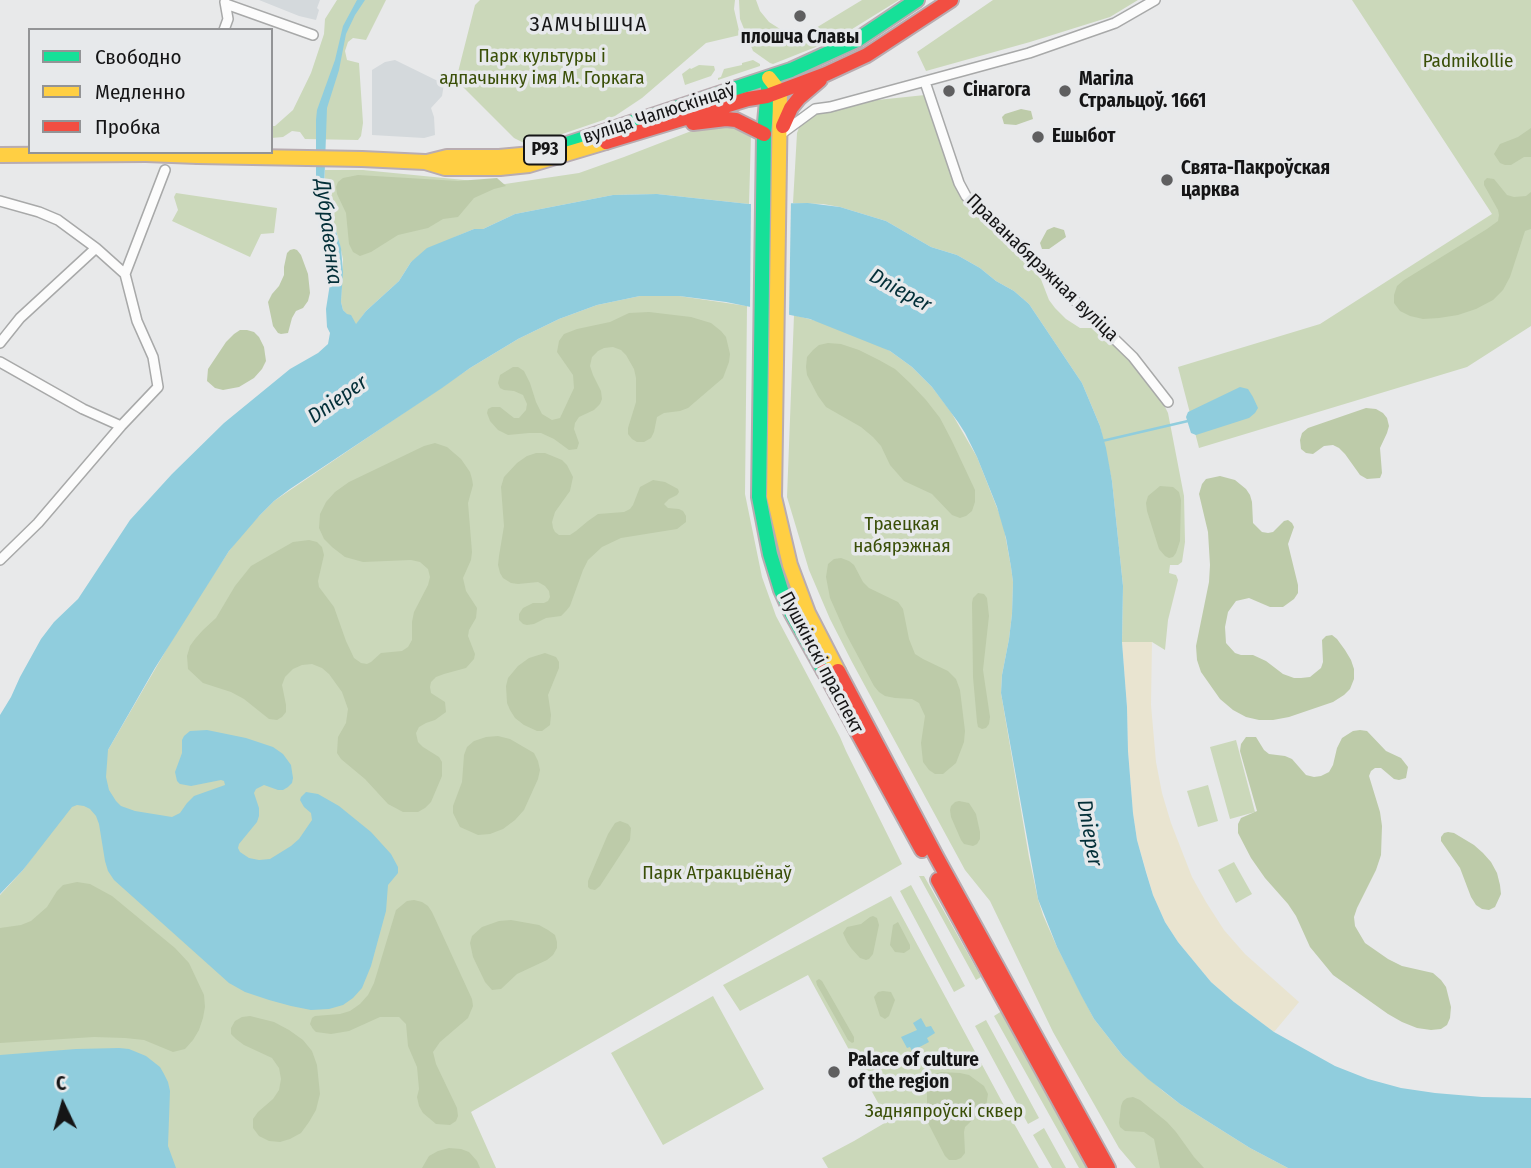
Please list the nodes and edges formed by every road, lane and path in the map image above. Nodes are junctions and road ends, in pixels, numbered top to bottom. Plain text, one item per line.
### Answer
1 (917, 0) edge
2 (951, 0) edge
3 (1155, 0) edge
4 (225, 2) edge
5 (225, 28) edge
6 (313, 35) dead end
7 (826, 75) junction
8 (769, 78) junction
9 (925, 82) junction
10 (809, 91) junction
11 (774, 94) junction
12 (815, 109) junction
13 (631, 135) junction
14 (772, 135) junction
15 (0, 155) edge
16 (425, 162) junction
17 (165, 170) dead end
18 (0, 201) edge
19 (96, 248) junction
20 (125, 274) junction
21 (0, 343) edge
22 (0, 362) edge
23 (1168, 402) dead end
24 (121, 426) junction
25 (767, 497) junction
26 (0, 560) edge
27 (1096, 1168) edge
28 (1108, 1168) edge

1 - 8 main road, Р93
2 - 7 main road, Р93
3 - 9 street
4 - 5 street
4 - 6 street
7 - 10 main road, Пушкінскі праспект
7 - 11 main road, Р93
8 - 11 main road, Пушкінскі праспект
8 - 16 main road, вуліца Чалюскінцаў / Р93
9 - 12 street
9 - 23 street, Праванабярэжная вуліца
10 - 12 street
10 - 14 main road, Пушкінскі праспект
11 - 13 main road, вуліца Чалюскінцаў / Р93
11 - 14 main road, Пушкінскі праспект
12 - 14 street
13 - 14 main road
13 - 16 main road, вуліца Чалюскінцаў / Р93
14 - 25 main road, Пушкінскі праспект
15 - 16 main road, вуліца Чалюскінцаў / Р93, bridge
17 - 20 street
18 - 19 street
19 - 20 street
19 - 21 street
20 - 24 street
22 - 24 street
24 - 26 street
25 - 27 main road, Пушкінскі праспект
25 - 28 main road, Пушкінскі праспект

